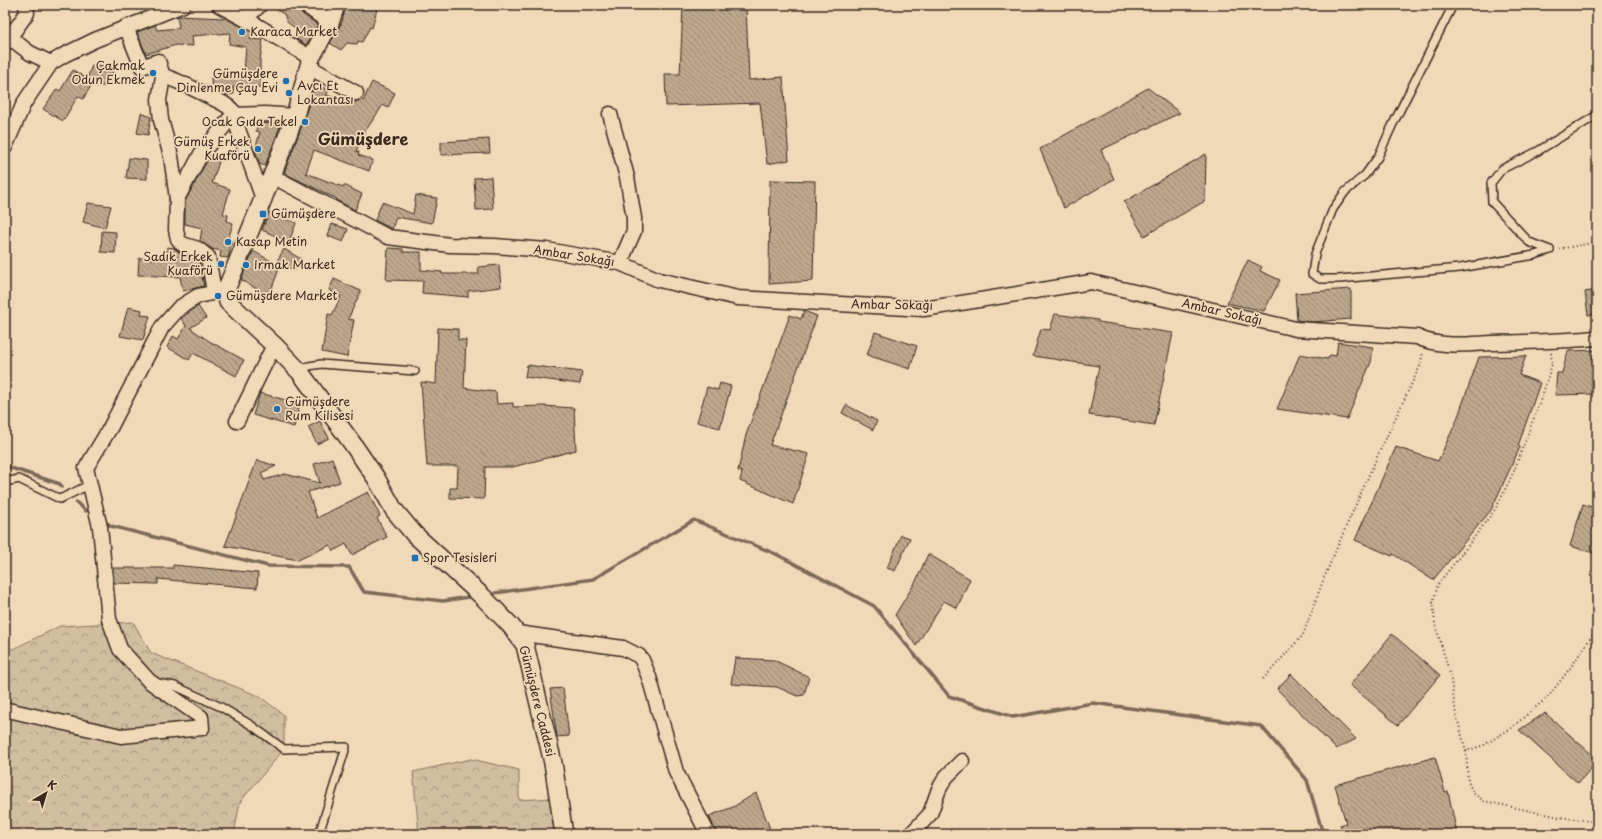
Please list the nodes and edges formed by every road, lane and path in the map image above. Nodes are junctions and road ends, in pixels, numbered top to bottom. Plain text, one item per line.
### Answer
1 (26, 5) edge
2 (183, 5) edge
3 (219, 5) edge
4 (260, 5) edge
5 (305, 5) edge
6 (336, 5) edge
7 (1453, 5) edge
8 (245, 19) junction
9 (330, 23) junction
10 (126, 27) junction
11 (6, 39) edge
12 (310, 62) junction
13 (51, 63) junction
14 (163, 76) junction
15 (356, 93) dead end
16 (610, 114) dead end
17 (233, 115) junction
18 (1597, 115) edge
19 (295, 116) junction
20 (5, 147) edge
21 (272, 176) junction
22 (177, 199) junction
23 (263, 199) junction
24 (1597, 242) edge
25 (1550, 250) junction
26 (620, 263) junction
27 (220, 291) junction
28 (1597, 338) edge
29 (1426, 341) junction
30 (1549, 342) junction
31 (274, 345) junction
32 (415, 371) dead end
33 (300, 372) junction
34 (237, 421) dead end
35 (5, 482) edge
36 (91, 484) junction
37 (1597, 628) edge
38 (517, 633) junction
39 (1263, 679) dead end
40 (149, 681) junction
41 (5, 711) edge
42 (1466, 751) junction
43 (962, 761) dead end
44 (1597, 822) edge
45 (319, 834) edge
46 (564, 834) edge
47 (708, 834) edge
48 (911, 834) edge

1 - 11 street
2 - 10 street
3 - 8 street
4 - 8 street
5 - 9 street
6 - 9 street
7 - 25 lane
8 - 12 street
9 - 12 street
10 - 13 street
10 - 14 street
11 - 13 street
12 - 15 street
12 - 19 street
13 - 20 street
14 - 17 street
14 - 22 street
16 - 26 street
17 - 19 street
17 - 22 street
17 - 23 street
18 - 25 lane
19 - 21 street
21 - 23 street
21 - 26 street, Ambar Sokağı
22 - 27 street
23 - 27 street
24 - 25 path
26 - 29 street, Ambar Sokağı
27 - 31 street, Gümüşdere Caddesi
27 - 36 street
28 - 30 street, Ambar Sokağı
29 - 30 street, Ambar Sokağı
29 - 39 path
30 - 42 path
31 - 33 street, Gümüşdere Caddesi
31 - 34 street
32 - 33 lane
33 - 38 street, Gümüşdere Caddesi
35 - 36 lane
36 - 40 street
37 - 42 path
38 - 46 street, Gümüşdere Caddesi
38 - 47 street
40 - 41 street
40 - 45 lane
42 - 44 path
43 - 48 street

